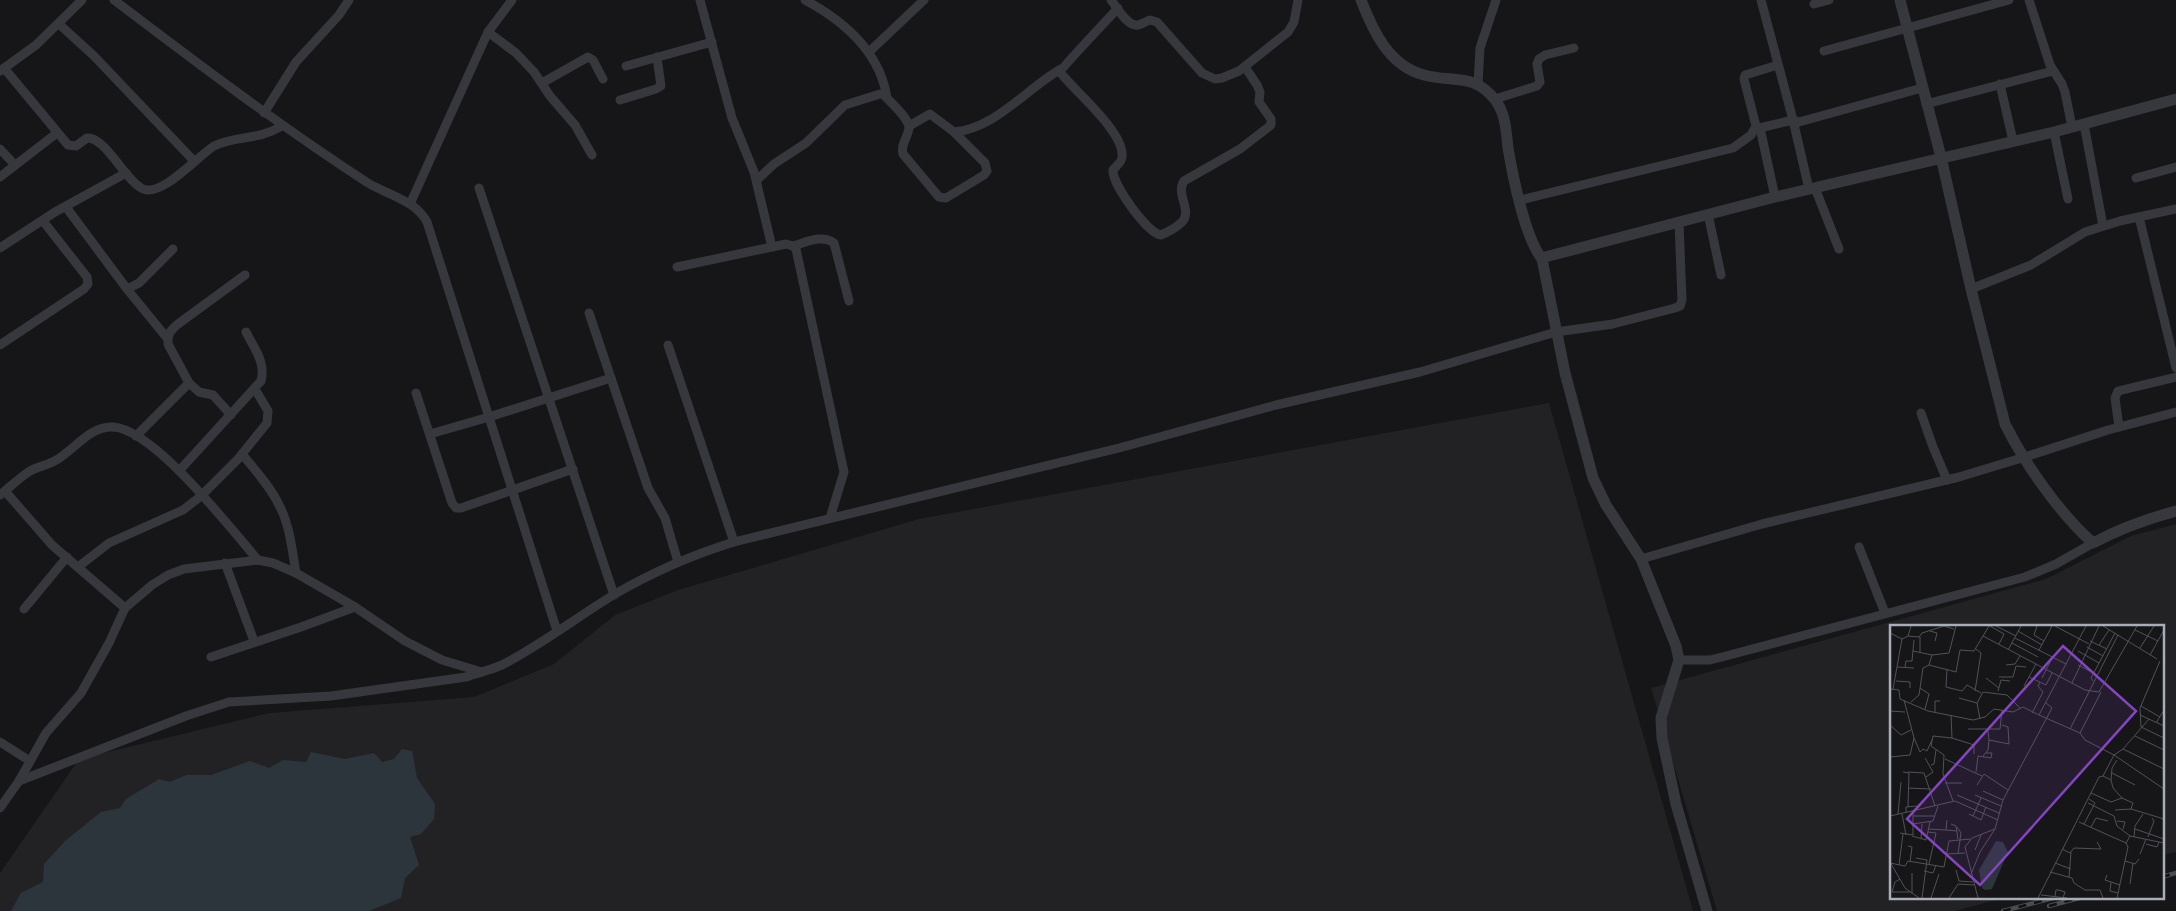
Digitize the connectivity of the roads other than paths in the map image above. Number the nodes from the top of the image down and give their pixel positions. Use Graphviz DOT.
graph roads {
  1 [pos="82,0"];
  2 [pos="114,0"];
  3 [pos="349,0"];
  4 [pos="512,0"];
  5 [pos="700,0"];
  6 [pos="805,0"];
  7 [pos="924,0"];
  8 [pos="1111,0"];
  9 [pos="1298,0"];
  10 [pos="1361,0"];
  11 [pos="1496,0"];
  12 [pos="1761,0"];
  13 [pos="1830,0"];
  14 [pos="1900,0"];
  15 [pos="2009,0"];
  16 [pos="2029,0"];
  17 [pos="1814,4"];
  18 [pos="1118,8"];
  19 [pos="59,24"];
  20 [pos="1908,27"];
  21 [pos="488,32"];
  22 [pos="712,42"];
  23 [pos="1574,48"];
  24 [pos="1824,51"];
  25 [pos="869,52"];
  26 [pos="657,57"];
  27 [pos="1778,65"];
  28 [pos="626,66"];
  29 [pos="1244,67"];
  30 [pos="2,69"];
  31 [pos="1061,69"];
  32 [pos="2053,71"];
  33 [pos="603,79"];
  34 [pos="542,83"];
  35 [pos="1478,84"];
  36 [pos="2000,84"];
  37 [pos="1922,88"];
  38 [pos="887,98"];
  39 [pos="1494,99"];
  40 [pos="2176,99"];
  41 [pos="620,100"];
  42 [pos="1926,104"];
  43 [pos="264,113"];
  44 [pos="1792,120"];
  45 [pos="2084,124"];
  46 [pos="282,126"];
  47 [pos="909,126"];
  48 [pos="2072,127"];
  49 [pos="1757,129"];
  50 [pos="954,132"];
  51 [pos="2054,132"];
  52 [pos="57,133"];
  53 [pos="2013,141"];
  54 [pos="0,149"];
  55 [pos="592,155"];
  56 [pos="1941,157"];
  57 [pos="194,161"];
  58 [pos="15,165"];
  59 [pos="2176,166"];
  60 [pos="126,174"];
  61 [pos="0,177"];
  62 [pos="2136,178"];
  63 [pos="757,180"];
  64 [pos="478,188"];
  65 [pos="1812,189"];
  66 [pos="1775,197"];
  67 [pos="2068,199"];
  68 [pos="1520,200"];
  69 [pos="410,204"];
  70 [pos="66,207"];
  71 [pos="2176,210"];
  72 [pos="1708,214"];
  73 [pos="2140,217"];
  74 [pos="43,221"];
  75 [pos="1679,222"];
  76 [pos="2103,226"];
  77 [pos="793,246"];
  78 [pos="772,247"];
  79 [pos="0,248"];
  80 [pos="173,249"];
  81 [pos="1839,249"];
  82 [pos="1542,259"];
  83 [pos="677,267"];
  84 [pos="1721,274"];
  85 [pos="245,275"];
  86 [pos="1971,289"];
  87 [pos="127,290"];
  88 [pos="849,301"];
  89 [pos="589,313"];
  90 [pos="246,332"];
  91 [pos="1556,332"];
  92 [pos="167,338"];
  93 [pos="0,345"];
  94 [pos="668,345"];
  95 [pos="2176,368"];
  96 [pos="2176,377"];
  97 [pos="611,378"];
  98 [pos="188,383"];
  99 [pos="255,390"];
  100 [pos="416,394"];
  101 [pos="549,398"];
  102 [pos="2176,412"];
  103 [pos="1921,413"];
  104 [pos="231,415"];
  105 [pos="489,418"];
  106 [pos="2119,427"];
  107 [pos="430,434"];
  108 [pos="136,436"];
  109 [pos="242,454"];
  110 [pos="2025,458"];
  111 [pos="572,469"];
  112 [pos="179,471"];
  113 [pos="1947,480"];
  114 [pos="511,489"];
  115 [pos="2,493"];
  116 [pos="201,496"];
  117 [pos="2176,511"];
  118 [pos="830,518"];
  119 [pos="734,542"];
  120 [pos="2093,543"];
  121 [pos="1859,547"];
  122 [pos="67,557"];
  123 [pos="1641,559"];
  124 [pos="258,560"];
  125 [pos="678,562"];
  126 [pos="225,564"];
  127 [pos="78,567"];
  128 [pos="296,573"];
  129 [pos="614,595"];
  130 [pos="355,607"];
  131 [pos="125,608"];
  132 [pos="24,609"];
  133 [pos="1884,613"];
  134 [pos="557,631"];
  135 [pos="254,641"];
  136 [pos="211,657"];
  137 [pos="1679,660"];
  138 [pos="482,672"];
  139 [pos="0,742"];
  140 [pos="30,761"];
  141 [pos="19,781"];
  142 [pos="0,808"];
  143 [pos="1707,911"];
  1 -- 19 [label="street"];
  2 -- 43 [label="street"];
  3 -- 43 [label="street"];
  4 -- 21 [label="street"];
  5 -- 22 [label="street"];
  6 -- 25 [label="street"];
  7 -- 25 [label="street"];
  8 -- 18 [label="street"];
  9 -- 29 [label="street"];
  10 -- 35 [label="street"];
  11 -- 35 [label="street"];
  12 -- 27 [label="street"];
  13 -- 17 [label="street"];
  14 -- 20 [label="street"];
  15 -- 20 [label="street"];
  16 -- 32 [label="street"];
  18 -- 29 [label="street"];
  18 -- 31 [label="street"];
  19 -- 30 [label="street"];
  19 -- 57 [label="street"];
  20 -- 24 [label="street"];
  20 -- 37 [label="street"];
  21 -- 34 [label="street"];
  21 -- 69 [label="street"];
  22 -- 26 [label="street"];
  22 -- 63 [label="street"];
  23 -- 39 [label="street"];
  25 -- 38 [label="street"];
  26 -- 28 [label="street"];
  26 -- 41 [label="street"];
  27 -- 44 [label="street"];
  27 -- 49 [label="street"];
  29 -- 31 [label="street"];
  30 -- 52 [label="street"];
  31 -- 50 [label="street"];
  32 -- 36 [label="street"];
  32 -- 48 [label="street"];
  33 -- 34 [label="street"];
  34 -- 55 [label="street"];
  35 -- 39 [label="street"];
  36 -- 42 [label="street"];
  36 -- 53 [label="street"];
  37 -- 42 [label="street"];
  37 -- 44 [label="street"];
  38 -- 47 [label="street"];
  38 -- 63 [label="street"];
  39 -- 68 [label="street"];
  40 -- 45 [label="street"];
  42 -- 56 [label="street"];
  43 -- 46 [label="street"];
  44 -- 49 [label="street"];
  44 -- 65 [label="street"];
  45 -- 48 [label="street"];
  45 -- 76 [label="street"];
  46 -- 57 [label="street"];
  46 -- 69 [label="street"];
  47 -- 50 [label="street"];
  47 -- 50 [label="street"];
  48 -- 51 [label="street"];
  49 -- 66 [label="street"];
  49 -- 68 [label="street"];
  51 -- 53 [label="street"];
  51 -- 67 [label="street"];
  52 -- 58 [label="street"];
  52 -- 60 [label="street"];
  53 -- 56 [label="street"];
  54 -- 58 [label="street"];
  56 -- 65 [label="street"];
  56 -- 86 [label="street"];
  57 -- 60 [label="street"];
  58 -- 61 [label="street"];
  59 -- 62 [label="street"];
  60 -- 70 [label="street"];
  63 -- 78 [label="street"];
  64 -- 101 [label="street"];
  65 -- 66 [label="street"];
  65 -- 81 [label="street"];
  66 -- 72 [label="street"];
  68 -- 82 [label="street"];
  69 -- 105 [label="street"];
  70 -- 74 [label="street"];
  70 -- 87 [label="street"];
  71 -- 73 [label="street"];
  72 -- 75 [label="street"];
  72 -- 84 [label="street"];
  73 -- 76 [label="street"];
  73 -- 95 [label="street"];
  74 -- 79 [label="street"];
  74 -- 93 [label="street"];
  75 -- 82 [label="street"];
  75 -- 91 [label="street"];
  76 -- 86 [label="street"];
  77 -- 78 [label="street"];
  77 -- 88 [label="street"];
  77 -- 118 [label="street"];
  78 -- 83 [label="street"];
  80 -- 87 [label="street"];
  82 -- 91 [label="street"];
  85 -- 92 [label="street"];
  86 -- 110 [label="street"];
  87 -- 92 [label="street"];
  89 -- 97 [label="street"];
  90 -- 99 [label="street"];
  91 -- 118 [label="street"];
  91 -- 123 [label="street"];
  92 -- 98 [label="street"];
  94 -- 119 [label="street"];
  96 -- 106 [label="street"];
  97 -- 101 [label="street"];
  97 -- 125 [label="street"];
  98 -- 104 [label="street"];
  98 -- 108 [label="street"];
  99 -- 104 [label="street"];
  99 -- 109 [label="street"];
  100 -- 107 [label="street"];
  101 -- 105 [label="street"];
  101 -- 111 [label="street"];
  102 -- 106 [label="street"];
  103 -- 113 [label="street"];
  104 -- 112 [label="street"];
  105 -- 107 [label="street"];
  105 -- 114 [label="street"];
  106 -- 110 [label="street"];
  107 -- 114 [label="street"];
  108 -- 112 [label="street"];
  108 -- 115 [label="street"];
  109 -- 116 [label="street"];
  109 -- 128 [label="street"];
  110 -- 113 [label="street"];
  110 -- 120 [label="street"];
  111 -- 114 [label="street"];
  111 -- 129 [label="street"];
  112 -- 116 [label="street"];
  113 -- 123 [label="street"];
  114 -- 134 [label="street"];
  115 -- 122 [label="street"];
  116 -- 124 [label="street"];
  116 -- 127 [label="street"];
  117 -- 120 [label="street"];
  118 -- 119 [label="street"];
  119 -- 125 [label="street"];
  120 -- 133 [label="street"];
  121 -- 133 [label="street"];
  122 -- 127 [label="street"];
  122 -- 132 [label="street"];
  123 -- 137 [label="street"];
  124 -- 126 [label="street"];
  124 -- 128 [label="street"];
  125 -- 129 [label="street"];
  126 -- 131 [label="street"];
  126 -- 135 [label="street"];
  127 -- 131 [label="street"];
  128 -- 130 [label="street"];
  129 -- 134 [label="street"];
  130 -- 135 [label="street"];
  130 -- 138 [label="street"];
  131 -- 140 [label="street"];
  133 -- 137 [label="street"];
  134 -- 138 [label="street"];
  135 -- 136 [label="street"];
  137 -- 143 [label="street"];
  138 -- 141 [label="street"];
  139 -- 140 [label="street"];
  140 -- 141 [label="street"];
  141 -- 142 [label="street"];
}
